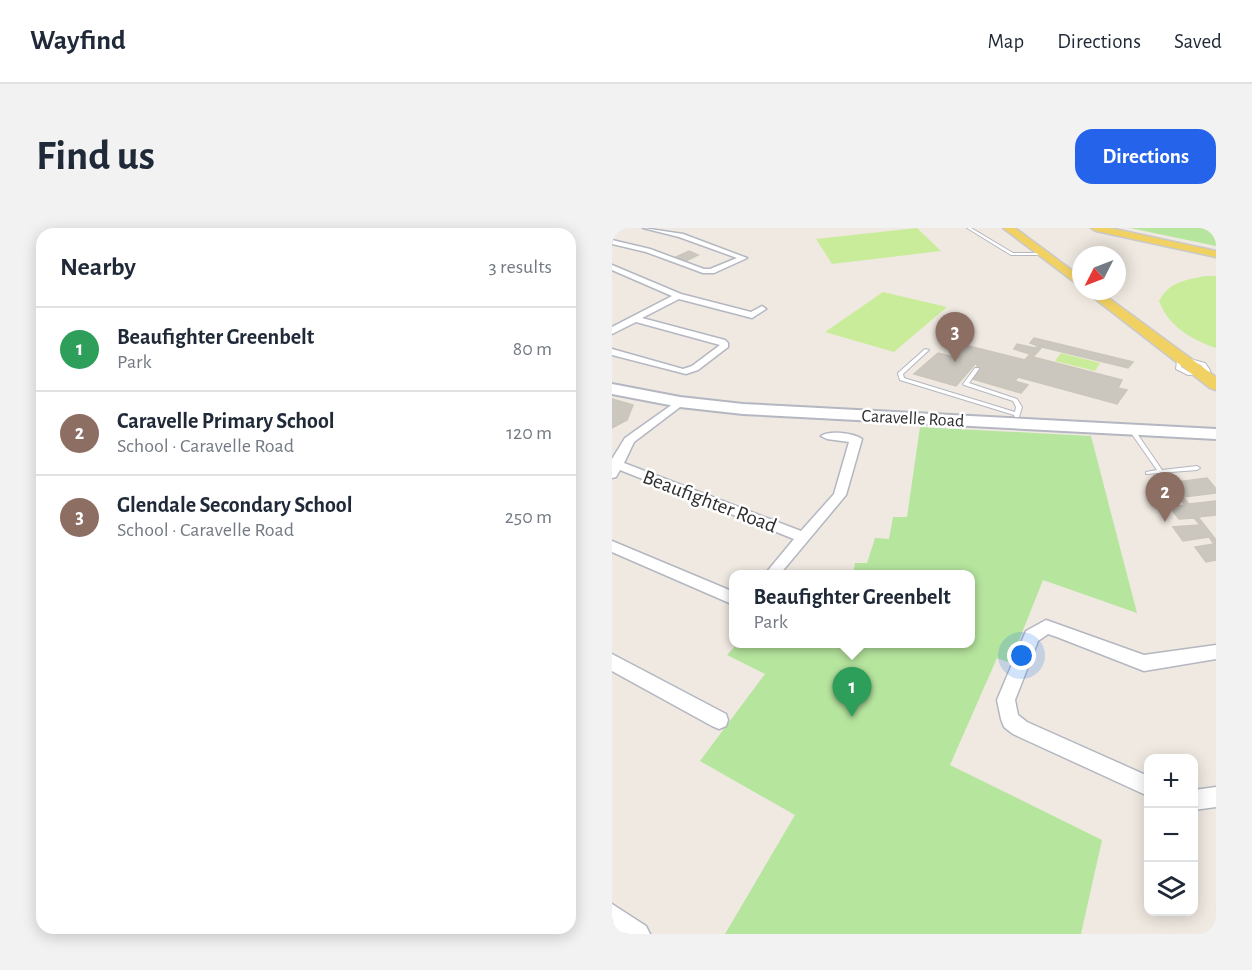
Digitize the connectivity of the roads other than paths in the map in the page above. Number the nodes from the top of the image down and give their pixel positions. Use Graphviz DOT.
graph roads {
  1 [pos="969,228"];
  2 [pos="1008,228"];
  3 [pos="1096,228"];
  4 [pos="645,232"];
  5 [pos="612,242"];
  6 [pos="629,246"];
  7 [pos="621,252"];
  8 [pos="1043,254"];
  9 [pos="1216,254"];
  10 [pos="612,267"];
  11 [pos="1072,276"];
  12 [pos="678,296"];
  13 [pos="1103,300"];
  14 [pos="762,309"];
  15 [pos="634,319"];
  16 [pos="612,331"];
  17 [pos="927,350"];
  18 [pos="612,352"];
  19 [pos="977,369"];
  20 [pos="1216,385"];
  21 [pos="612,389"];
  22 [pos="680,402"];
  23 [pos="1018,419"];
  24 [pos="1132,430"];
  25 [pos="1216,434"];
  26 [pos="827,436"];
  27 [pos="614,467"];
  28 [pos="1197,468"];
  29 [pos="1161,472"];
  30 [pos="1148,473"];
  31 [pos="804,537"];
  32 [pos="612,546"];
  33 [pos="775,570"];
  34 [pos="729,597"];
  35 [pos="1216,652"];
  36 [pos="612,662"];
  37 [pos="720,720"];
  38 [pos="1144,784"];
  39 [pos="1216,797"];
  40 [pos="1198,799"];
  41 [pos="612,915"];
  42 [pos="638,934"];
  1 -- 8 [label="lane"];
  2 -- 8 [label="main road"];
  3 -- 9 [label="main road"];
  4 -- 6 [label="street"];
  4 -- 6 [label="street"];
  5 -- 6 [label="street"];
  6 -- 7 [label="street"];
  8 -- 11 [label="main road"];
  10 -- 12 [label="street"];
  12 -- 14 [label="street"];
  12 -- 15 [label="street"];
  13 -- 20 [label="main road"];
  15 -- 16 [label="street"];
  15 -- 18 [label="street"];
  17 -- 23 [label="lane"];
  19 -- 23 [label="lane"];
  21 -- 22 [label="street, Caravelle Road"];
  22 -- 23 [label="street, Caravelle Road"];
  22 -- 27 [label="street"];
  23 -- 24 [label="street, Caravelle Road"];
  24 -- 25 [label="street, Caravelle Road"];
  24 -- 29 [label="lane"];
  26 -- 31 [label="street, Beaufighter Road"];
  27 -- 31 [label="street, Beaufighter Road"];
  28 -- 29 [label="lane"];
  29 -- 30 [label="lane"];
  31 -- 33 [label="street, Beaufighter Road"];
  32 -- 34 [label="street"];
  35 -- 38 [label="street"];
  36 -- 37 [label="street"];
  39 -- 40 [label="street"];
  41 -- 42 [label="street"];
}
